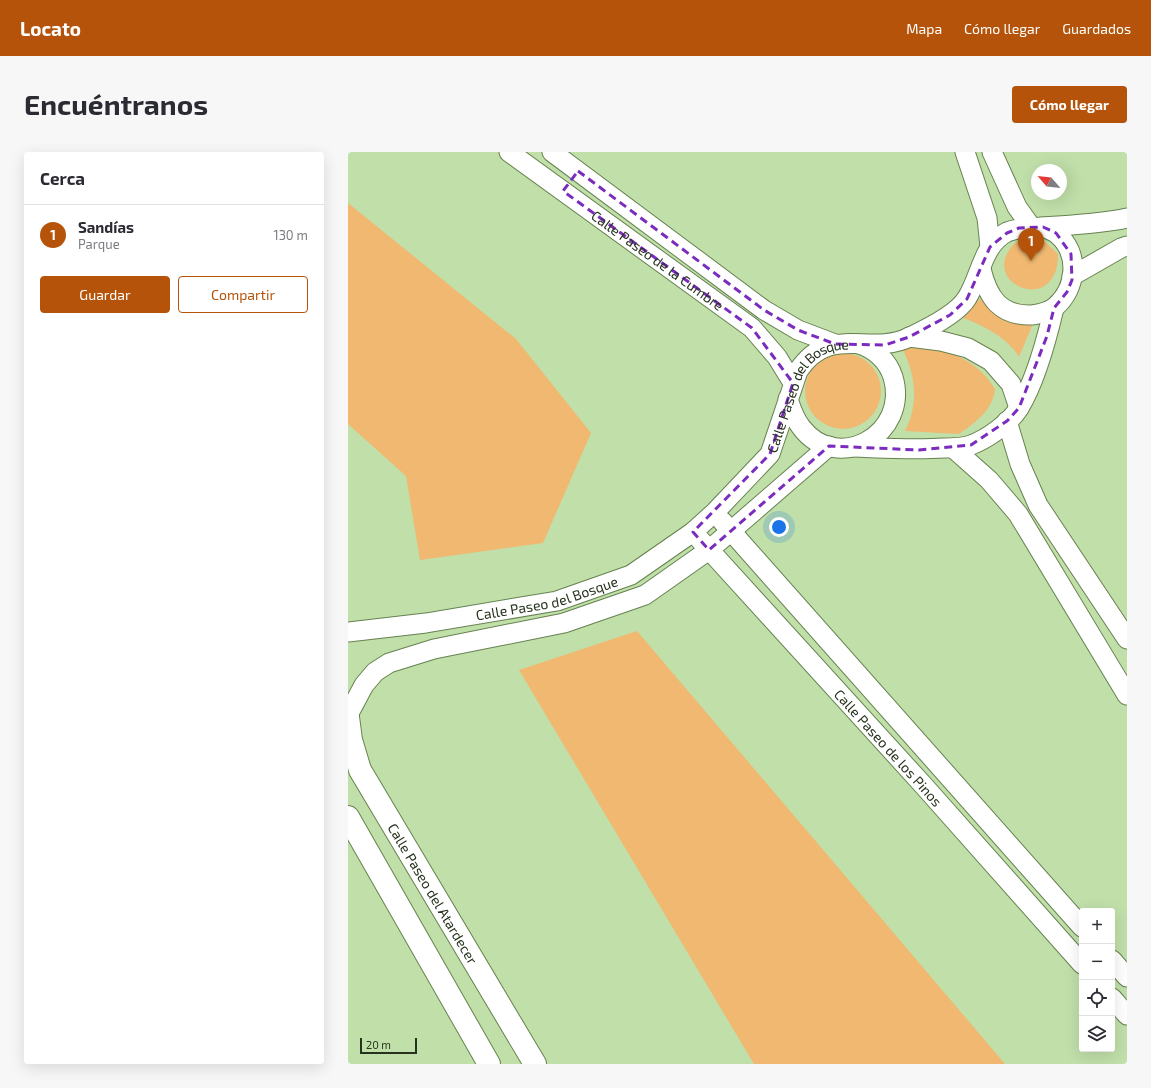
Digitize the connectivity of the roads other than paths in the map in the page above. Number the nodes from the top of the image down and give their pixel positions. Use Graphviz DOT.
graph roads {
  1 [pos="509,152"];
  2 [pos="552,152"];
  3 [pos="965,152"];
  4 [pos="989,154"];
  5 [pos="578,171"];
  6 [pos="563,192"];
  7 [pos="1127,218"];
  8 [pos="1038,228"];
  9 [pos="1127,246"];
  10 [pos="990,247"];
  11 [pos="981,269"];
  12 [pos="1072,276"];
  13 [pos="1054,308"];
  14 [pos="909,337"];
  15 [pos="857,343"];
  16 [pos="835,344"];
  17 [pos="791,391"];
  18 [pos="1013,415"];
  19 [pos="829,446"];
  20 [pos="853,447"];
  21 [pos="953,448"];
  22 [pos="716,512"];
  23 [pos="731,530"];
  24 [pos="693,532"];
  25 [pos="709,550"];
  26 [pos="348,632"];
  27 [pos="1127,639"];
  28 [pos="1127,695"];
  29 [pos="348,716"];
  30 [pos="354,773"];
  31 [pos="348,817"];
  32 [pos="1079,924"];
  33 [pos="1079,926"];
  34 [pos="1060,940"];
  35 [pos="1079,961"];
  36 [pos="1115,963"];
  37 [pos="1127,977"];
  38 [pos="1115,1001"];
  39 [pos="1127,1015"];
  40 [pos="489,1064"];
  41 [pos="535,1064"];
  1 -- 6 [label="street, Calle Paseo de la Cumbre"];
  2 -- 5 [label="street, Calle Paseo de la Cumbre"];
  3 -- 10 [label="street"];
  4 -- 8 [label="street"];
  5 -- 6 [label="street"];
  5 -- 16 [label="street, Calle Paseo de la Cumbre"];
  6 -- 17 [label="street, Calle Paseo de la Cumbre"];
  7 -- 8 [label="street, Calle Paseo del Bosque"];
  8 -- 10 [label="street, Calle Paseo del Bosque"];
  8 -- 12 [label="street"];
  9 -- 12 [label="street"];
  10 -- 11 [label="street, Calle Paseo del Bosque"];
  11 -- 13 [label="street"];
  11 -- 14 [label="street, Calle Paseo del Bosque"];
  12 -- 13 [label="street"];
  13 -- 18 [label="street"];
  14 -- 15 [label="street, Calle Paseo del Bosque"];
  14 -- 18 [label="street"];
  15 -- 16 [label="street, Calle Paseo del Bosque"];
  15 -- 20 [label="street"];
  16 -- 17 [label="street, Calle Paseo del Bosque"];
  17 -- 19 [label="street"];
  17 -- 22 [label="street, Calle Paseo del Bosque"];
  18 -- 21 [label="street"];
  18 -- 27 [label="street"];
  19 -- 20 [label="street"];
  19 -- 23 [label="street, Calle Paseo del Bosque"];
  20 -- 21 [label="street"];
  21 -- 28 [label="street"];
  22 -- 23 [label="street, Calle Paseo de los Pinos"];
  22 -- 24 [label="street, Calle Paseo del Bosque"];
  23 -- 25 [label="street, Calle Paseo del Bosque"];
  23 -- 32 [label="street, Calle Paseo de los Pinos"];
  24 -- 25 [label="street, Calle Paseo de los Pinos"];
  24 -- 26 [label="street, Calle Paseo del Bosque"];
  25 -- 29 [label="street, Calle Paseo del Bosque"];
  25 -- 34 [label="street, Calle Paseo de los Pinos"];
  29 -- 30 [label="street, Calle Paseo del Atardecer"];
  30 -- 41 [label="street, Calle Paseo del Atardecer"];
  31 -- 40 [label="street"];
  33 -- 34 [label="street"];
  34 -- 35 [label="street, Calle Paseo de los Pinos"];
  36 -- 37 [label="street"];
  38 -- 39 [label="street"];
}
